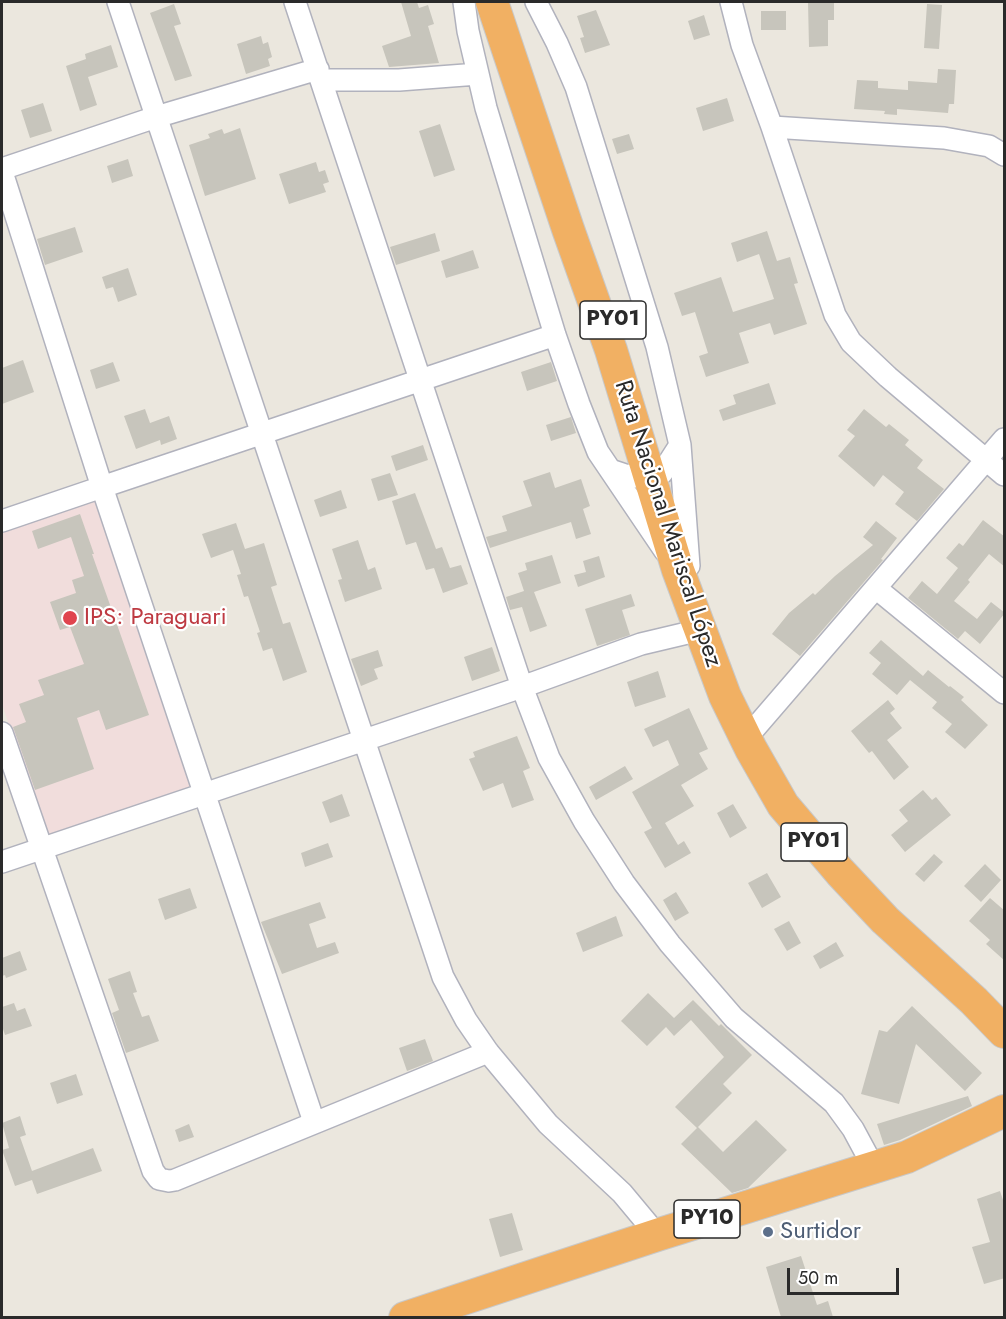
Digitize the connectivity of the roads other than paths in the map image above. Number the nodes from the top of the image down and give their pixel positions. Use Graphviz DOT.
graph roads {
  1 [pos="118,2"];
  2 [pos="295,2"];
  3 [pos="464,2"];
  4 [pos="492,2"];
  5 [pos="505,2"];
  6 [pos="536,2"];
  7 [pos="731,2"];
  8 [pos="320,74"];
  9 [pos="478,74"];
  10 [pos="156,117"];
  11 [pos="772,127"];
  12 [pos="1005,155"];
  13 [pos="2,171"];
  14 [pos="555,335"];
  15 [pos="420,380"];
  16 [pos="262,434"];
  17 [pos="1005,438"];
  18 [pos="680,445"];
  19 [pos="986,460"];
  20 [pos="610,470"];
  21 [pos="1005,475"];
  22 [pos="656,476"];
  23 [pos="102,487"];
  24 [pos="2,521"];
  25 [pos="683,568"];
  26 [pos="877,589"];
  27 [pos="700,630"];
  28 [pos="522,687"];
  29 [pos="1005,693"];
  30 [pos="755,728"];
  31 [pos="2,733"];
  32 [pos="363,740"];
  33 [pos="204,794"];
  34 [pos="41,850"];
  35 [pos="2,862"];
  36 [pos="974,1001"];
  37 [pos="1005,1007"];
  38 [pos="1005,1032"];
  39 [pos="488,1052"];
  40 [pos="1005,1052"];
  41 [pos="1005,1089"];
  42 [pos="1005,1111"];
  43 [pos="314,1122"];
  44 [pos="968,1130"];
  45 [pos="1005,1134"];
  46 [pos="907,1157"];
  47 [pos="874,1168"];
  48 [pos="657,1234"];
  49 [pos="405,1317"];
  1 -- 10 [label="street"];
  2 -- 8 [label="street"];
  3 -- 9 [label="street"];
  4 -- 22 [label="highway, Ruta Nacional Mariscal López / PY01"];
  5 -- 22 [label="highway, Ruta Nacional Mariscal López / PY01"];
  6 -- 18 [label="street"];
  7 -- 11 [label="street"];
  8 -- 9 [label="street"];
  8 -- 10 [label="street"];
  8 -- 15 [label="street"];
  9 -- 14 [label="street"];
  10 -- 13 [label="street"];
  10 -- 16 [label="street"];
  11 -- 12 [label="street"];
  11 -- 19 [label="street"];
  13 -- 23 [label="street"];
  14 -- 15 [label="street"];
  14 -- 20 [label="street"];
  15 -- 16 [label="street"];
  15 -- 28 [label="street"];
  16 -- 23 [label="street"];
  16 -- 32 [label="street"];
  17 -- 19 [label="street"];
  18 -- 22 [label="street"];
  18 -- 25 [label="street"];
  19 -- 21 [label="street"];
  19 -- 26 [label="street"];
  20 -- 22 [label="street"];
  20 -- 25 [label="street"];
  22 -- 25 [label="highway, Ruta Nacional Mariscal López / PY01"];
  23 -- 24 [label="street"];
  23 -- 33 [label="street"];
  25 -- 27 [label="highway, Ruta Nacional Mariscal López / PY01"];
  25 -- 30 [label="highway, Ruta Nacional Mariscal López / PY01"];
  26 -- 29 [label="street"];
  26 -- 30 [label="street"];
  27 -- 28 [label="street"];
  27 -- 36 [label="highway, Ruta Nacional Mariscal López / PY01"];
  28 -- 32 [label="street"];
  28 -- 47 [label="street"];
  30 -- 37 [label="highway, Ruta Nacional Mariscal López / PY01"];
  31 -- 34 [label="street"];
  32 -- 33 [label="street"];
  32 -- 39 [label="street"];
  33 -- 34 [label="street"];
  33 -- 43 [label="street"];
  34 -- 35 [label="street"];
  34 -- 43 [label="street"];
  36 -- 38 [label="highway, Ruta Nacional Mariscal López / PY01"];
  36 -- 40 [label="highway"];
  39 -- 43 [label="street"];
  39 -- 48 [label="street"];
  41 -- 44 [label="highway"];
  42 -- 44 [label="highway, PY10"];
  44 -- 46 [label="highway, PY10"];
  45 -- 46 [label="highway"];
  46 -- 47 [label="highway, PY10"];
  47 -- 48 [label="highway, PY10"];
  48 -- 49 [label="highway, PY10"];
}
